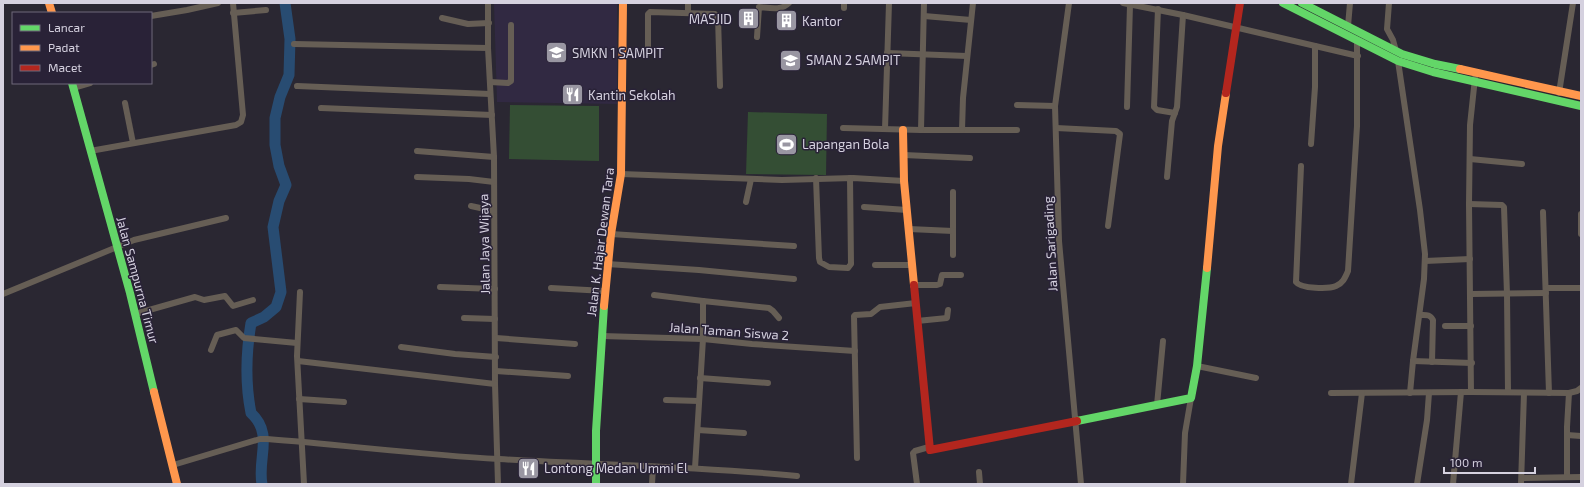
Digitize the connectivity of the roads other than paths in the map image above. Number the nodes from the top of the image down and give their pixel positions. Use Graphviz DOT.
graph roads {
  1 [pos="218,3"];
  2 [pos="233,3"];
  3 [pos="488,3"];
  4 [pos="623,3"];
  5 [pos="688,3"];
  6 [pos="789,3"];
  7 [pos="889,3"];
  8 [pos="924,3"];
  9 [pos="973,3"];
  10 [pos="1069,3"];
  11 [pos="1123,3"];
  12 [pos="1240,3"];
  13 [pos="1284,3"];
  14 [pos="1302,3"];
  15 [pos="1350,3"];
  16 [pos="1389,3"];
  17 [pos="1573,3"];
  18 [pos="1130,4"];
  19 [pos="759,5"];
  20 [pos="1158,9"];
  21 [pos="266,10"];
  22 [pos="688,13"];
  23 [pos="233,14"];
  24 [pos="1183,15"];
  25 [pos="1316,15"];
  26 [pos="152,16"];
  27 [pos="924,16"];
  28 [pos="442,18"];
  29 [pos="971,20"];
  30 [pos="489,23"];
  31 [pos="511,25"];
  32 [pos="1348,26"];
  33 [pos="1236,27"];
  34 [pos="757,37"];
  35 [pos="1358,40"];
  36 [pos="294,44"];
  37 [pos="1315,46"];
  38 [pos="488,48"];
  39 [pos="1396,51"];
  40 [pos="648,53"];
  41 [pos="887,53"];
  42 [pos="923,54"];
  43 [pos="967,56"];
  44 [pos="1358,56"];
  45 [pos="1398,61"];
  46 [pos="1475,77"];
  47 [pos="490,82"];
  48 [pos="84,84"];
  49 [pos="72,86"];
  50 [pos="297,86"];
  51 [pos="720,86"];
  52 [pos="1559,91"];
  53 [pos="490,94"];
  54 [pos="1581,96"];
  55 [pos="1556,100"];
  56 [pos="125,103"];
  57 [pos="1016,105"];
  58 [pos="1055,106"];
  59 [pos="1581,106"];
  60 [pos="1127,107"];
  61 [pos="321,108"];
  62 [pos="1175,113"];
  63 [pos="492,115"];
  64 [pos="843,128"];
  65 [pos="1056,128"];
  66 [pos="885,129"];
  67 [pos="903,130"];
  68 [pos="921,130"];
  69 [pos="962,130"];
  70 [pos="1017,130"];
  71 [pos="133,143"];
  72 [pos="1312,144"];
  73 [pos="90,150"];
  74 [pos="417,151"];
  75 [pos="904,155"];
  76 [pos="494,158"];
  77 [pos="970,158"];
  78 [pos="1470,159"];
  79 [pos="1522,164"];
  80 [pos="1301,166"];
  81 [pos="621,174"];
  82 [pos="418,177"];
  83 [pos="1167,177"];
  84 [pos="816,178"];
  85 [pos="850,178"];
  86 [pos="750,179"];
  87 [pos="904,181"];
  88 [pos="494,182"];
  89 [pos="953,192"];
  90 [pos="746,202"];
  91 [pos="1469,204"];
  92 [pos="471,206"];
  93 [pos="864,207"];
  94 [pos="907,210"];
  95 [pos="494,211"];
  96 [pos="1544,212"];
  97 [pos="1581,214"];
  98 [pos="226,218"];
  99 [pos="1108,226"];
  100 [pos="909,229"];
  101 [pos="953,231"];
  102 [pos="611,234"];
  103 [pos="1581,234"];
  104 [pos="794,246"];
  105 [pos="117,247"];
  106 [pos="953,255"];
  107 [pos="1470,258"];
  108 [pos="1425,261"];
  109 [pos="607,264"];
  110 [pos="875,265"];
  111 [pos="912,265"];
  112 [pos="961,275"];
  113 [pos="794,279"];
  114 [pos="914,285"];
  115 [pos="440,286"];
  116 [pos="551,288"];
  117 [pos="1581,288"];
  118 [pos="495,289"];
  119 [pos="1546,291"];
  120 [pos="300,292"];
  121 [pos="605,292"];
  122 [pos="3,294"];
  123 [pos="1471,294"];
  124 [pos="1507,294"];
  125 [pos="654,295"];
  126 [pos="253,300"];
  127 [pos="703,301"];
  128 [pos="916,303"];
  129 [pos="948,310"];
  130 [pos="135,314"];
  131 [pos="1420,314"];
  132 [pos="464,318"];
  133 [pos="779,318"];
  134 [pos="495,319"];
  135 [pos="917,321"];
  136 [pos="1445,326"];
  137 [pos="1471,326"];
  138 [pos="602,336"];
  139 [pos="496,338"];
  140 [pos="703,339"];
  141 [pos="1163,341"];
  142 [pos="297,343"];
  143 [pos="575,344"];
  144 [pos="400,347"];
  145 [pos="211,350"];
  146 [pos="855,351"];
  147 [pos="496,357"];
  148 [pos="298,361"];
  149 [pos="1413,362"];
  150 [pos="1432,362"];
  151 [pos="1472,364"];
  152 [pos="1197,366"];
  153 [pos="496,371"];
  154 [pos="568,376"];
  155 [pos="700,378"];
  156 [pos="1256,378"];
  157 [pos="768,383"];
  158 [pos="495,384"];
  159 [pos="1581,388"];
  160 [pos="1461,392"];
  161 [pos="1471,392"];
  162 [pos="1508,392"];
  163 [pos="1549,392"];
  164 [pos="1331,393"];
  165 [pos="1362,393"];
  166 [pos="1410,393"];
  167 [pos="1429,393"];
  168 [pos="1524,393"];
  169 [pos="1569,393"];
  170 [pos="1191,398"];
  171 [pos="299,399"];
  172 [pos="666,400"];
  173 [pos="699,401"];
  174 [pos="344,402"];
  175 [pos="1157,405"];
  176 [pos="1075,420"];
  177 [pos="698,430"];
  178 [pos="744,433"];
  179 [pos="1567,435"];
  180 [pos="1581,436"];
  181 [pos="301,442"];
  182 [pos="928,447"];
  183 [pos="857,458"];
  184 [pos="497,459"];
  185 [pos="596,464"];
  186 [pos="173,465"];
  187 [pos="653,467"];
  188 [pos="695,468"];
  189 [pos="979,472"];
  190 [pos="797,476"];
  191 [pos="1567,477"];
  192 [pos="1581,477"];
  193 [pos="1522,481"];
  194 [pos="177,484"];
  195 [pos="304,484"];
  196 [pos="498,484"];
  197 [pos="596,484"];
  198 [pos="652,484"];
  199 [pos="917,484"];
  200 [pos="980,484"];
  201 [pos="1081,484"];
  202 [pos="1183,484"];
  203 [pos="1351,484"];
  204 [pos="1417,484"];
  205 [pos="1453,484"];
  1 -- 26 [label="street"];
  2 -- 23 [label="street"];
  3 -- 30 [label="street, Jalan Jaya Wijaya"];
  4 -- 81 [label="street, Jalan K. Hajar Dewan Tara"];
  5 -- 22 [label="street"];
  6 -- 19 [label="street"];
  7 -- 41 [label="street"];
  8 -- 27 [label="street"];
  9 -- 29 [label="street"];
  10 -- 58 [label="street, Jalan Sarigading"];
  11 -- 18 [label="street"];
  12 -- 33 [label="street"];
  13 -- 25 [label="street"];
  14 -- 25 [label="street"];
  15 -- 32 [label="street"];
  16 -- 39 [label="street"];
  17 -- 52 [label="street"];
  18 -- 20 [label="street"];
  18 -- 60 [label="street"];
  19 -- 34 [label="street"];
  20 -- 24 [label="street"];
  20 -- 62 [label="street"];
  21 -- 23 [label="street"];
  22 -- 40 [label="street"];
  22 -- 51 [label="street"];
  23 -- 71 [label="street"];
  24 -- 33 [label="street"];
  24 -- 62 [label="street"];
  25 -- 32 [label="street"];
  25 -- 35 [label="street"];
  27 -- 29 [label="street"];
  27 -- 42 [label="street"];
  28 -- 30 [label="street"];
  29 -- 43 [label="street"];
  30 -- 38 [label="street, Jalan Jaya Wijaya"];
  31 -- 47 [label="street"];
  32 -- 39 [label="street"];
  33 -- 37 [label="street"];
  33 -- 152 [label="street"];
  35 -- 44 [label="street"];
  35 -- 45 [label="street"];
  36 -- 38 [label="street"];
  37 -- 44 [label="street"];
  37 -- 72 [label="street"];
  38 -- 47 [label="street, Jalan Jaya Wijaya"];
  39 -- 46 [label="street"];
  41 -- 42 [label="street"];
  41 -- 66 [label="street"];
  42 -- 43 [label="street"];
  42 -- 68 [label="street"];
  43 -- 69 [label="street"];
  44 -- 80 [label="street"];
  45 -- 46 [label="street"];
  45 -- 108 [label="street"];
  46 -- 52 [label="street"];
  46 -- 55 [label="street"];
  46 -- 78 [label="street"];
  47 -- 53 [label="street, Jalan Jaya Wijaya"];
  48 -- 49 [label="street"];
  49 -- 73 [label="street, Jalan Sampurna Timur"];
  50 -- 53 [label="street"];
  52 -- 54 [label="street"];
  52 -- 55 [label="street"];
  53 -- 63 [label="street, Jalan Jaya Wijaya"];
  55 -- 59 [label="street"];
  56 -- 71 [label="street"];
  57 -- 58 [label="street"];
  58 -- 65 [label="street, Jalan Sarigading"];
  61 -- 63 [label="street"];
  62 -- 83 [label="street"];
  63 -- 76 [label="street, Jalan Jaya Wijaya"];
  64 -- 66 [label="street"];
  65 -- 99 [label="street"];
  65 -- 176 [label="street, Jalan Sarigading"];
  66 -- 67 [label="street"];
  67 -- 68 [label="street"];
  67 -- 75 [label="street"];
  68 -- 69 [label="street"];
  69 -- 70 [label="street"];
  71 -- 73 [label="street"];
  73 -- 105 [label="street, Jalan Sampurna Timur"];
  74 -- 76 [label="street"];
  75 -- 77 [label="street"];
  75 -- 87 [label="street"];
  76 -- 88 [label="street, Jalan Jaya Wijaya"];
  78 -- 79 [label="street"];
  78 -- 91 [label="street"];
  81 -- 86 [label="street"];
  81 -- 102 [label="street, Jalan K. Hajar Dewan Tara"];
  82 -- 88 [label="street"];
  84 -- 85 [label="street"];
  84 -- 85 [label="street"];
  84 -- 86 [label="street"];
  85 -- 87 [label="street"];
  86 -- 90 [label="street"];
  87 -- 94 [label="street"];
  88 -- 95 [label="street, Jalan Jaya Wijaya"];
  89 -- 101 [label="street"];
  91 -- 107 [label="street"];
  91 -- 124 [label="street"];
  92 -- 95 [label="street"];
  93 -- 94 [label="street"];
  94 -- 100 [label="street"];
  95 -- 118 [label="street, Jalan Jaya Wijaya"];
  96 -- 119 [label="street"];
  97 -- 103 [label="street"];
  98 -- 105 [label="street"];
  100 -- 101 [label="street"];
  100 -- 111 [label="street"];
  101 -- 106 [label="street"];
  102 -- 104 [label="street"];
  102 -- 109 [label="street, Jalan K. Hajar Dewan Tara"];
  105 -- 122 [label="street"];
  105 -- 130 [label="street, Jalan Sampurna Timur"];
  107 -- 108 [label="street"];
  107 -- 123 [label="street"];
  108 -- 131 [label="street"];
  109 -- 113 [label="street"];
  109 -- 121 [label="street, Jalan K. Hajar Dewan Tara"];
  110 -- 111 [label="street"];
  111 -- 114 [label="street"];
  112 -- 114 [label="street"];
  114 -- 128 [label="street"];
  115 -- 118 [label="street"];
  116 -- 121 [label="street"];
  117 -- 119 [label="street"];
  118 -- 134 [label="street, Jalan Jaya Wijaya"];
  119 -- 124 [label="street"];
  119 -- 163 [label="street"];
  120 -- 142 [label="street"];
  121 -- 138 [label="street, Jalan K. Hajar Dewan Tara"];
  123 -- 124 [label="street"];
  123 -- 137 [label="street"];
  124 -- 162 [label="street"];
  125 -- 127 [label="street"];
  126 -- 130 [label="street"];
  127 -- 133 [label="street"];
  127 -- 140 [label="street"];
  128 -- 135 [label="street"];
  128 -- 146 [label="street"];
  129 -- 135 [label="street"];
  130 -- 186 [label="street, Jalan Sampurna Timur"];
  131 -- 149 [label="street"];
  131 -- 150 [label="street"];
  132 -- 134 [label="street"];
  134 -- 139 [label="street, Jalan Jaya Wijaya"];
  135 -- 182 [label="street"];
  136 -- 137 [label="street"];
  137 -- 151 [label="street"];
  138 -- 140 [label="street, Jalan Taman Siswa 2"];
  138 -- 185 [label="street, Jalan K. Hajar Dewan Tara"];
  139 -- 143 [label="street"];
  139 -- 147 [label="street, Jalan Jaya Wijaya"];
  140 -- 146 [label="street, Jalan Taman Siswa 2"];
  140 -- 155 [label="street"];
  141 -- 175 [label="street"];
  142 -- 145 [label="street"];
  142 -- 148 [label="street"];
  144 -- 147 [label="street"];
  146 -- 183 [label="street"];
  147 -- 153 [label="street, Jalan Jaya Wijaya"];
  148 -- 158 [label="street"];
  148 -- 171 [label="street"];
  149 -- 150 [label="street"];
  149 -- 166 [label="street"];
  150 -- 151 [label="street"];
  151 -- 161 [label="street"];
  152 -- 156 [label="street"];
  152 -- 170 [label="street"];
  153 -- 154 [label="street"];
  153 -- 158 [label="street, Jalan Jaya Wijaya"];
  155 -- 157 [label="street"];
  155 -- 173 [label="street"];
  158 -- 184 [label="street, Jalan Jaya Wijaya"];
  159 -- 169 [label="street"];
  160 -- 161 [label="street"];
  160 -- 167 [label="street"];
  160 -- 205 [label="street"];
  161 -- 162 [label="street"];
  162 -- 168 [label="street"];
  163 -- 168 [label="street"];
  163 -- 169 [label="street"];
  164 -- 165 [label="street"];
  165 -- 166 [label="street"];
  165 -- 203 [label="street"];
  166 -- 167 [label="street"];
  167 -- 204 [label="street"];
  168 -- 193 [label="street"];
  169 -- 179 [label="street"];
  170 -- 175 [label="street"];
  170 -- 202 [label="street"];
  171 -- 174 [label="street"];
  171 -- 181 [label="street"];
  172 -- 173 [label="street"];
  173 -- 177 [label="street"];
  175 -- 176 [label="street"];
  176 -- 182 [label="street"];
  176 -- 201 [label="street, Jalan Sarigading"];
  177 -- 178 [label="street"];
  177 -- 188 [label="street"];
  179 -- 180 [label="street"];
  179 -- 191 [label="street"];
  181 -- 184 [label="street"];
  181 -- 186 [label="street"];
  181 -- 195 [label="street"];
  182 -- 199 [label="street"];
  184 -- 185 [label="street"];
  184 -- 196 [label="street, Jalan Jaya Wijaya"];
  185 -- 187 [label="street"];
  185 -- 197 [label="street, Jalan K. Hajar Dewan Tara"];
  186 -- 194 [label="street, Jalan Sampurna Timur"];
  187 -- 188 [label="street"];
  187 -- 198 [label="street"];
  188 -- 190 [label="street"];
  189 -- 200 [label="street"];
  191 -- 192 [label="street"];
  191 -- 193 [label="street"];
}
